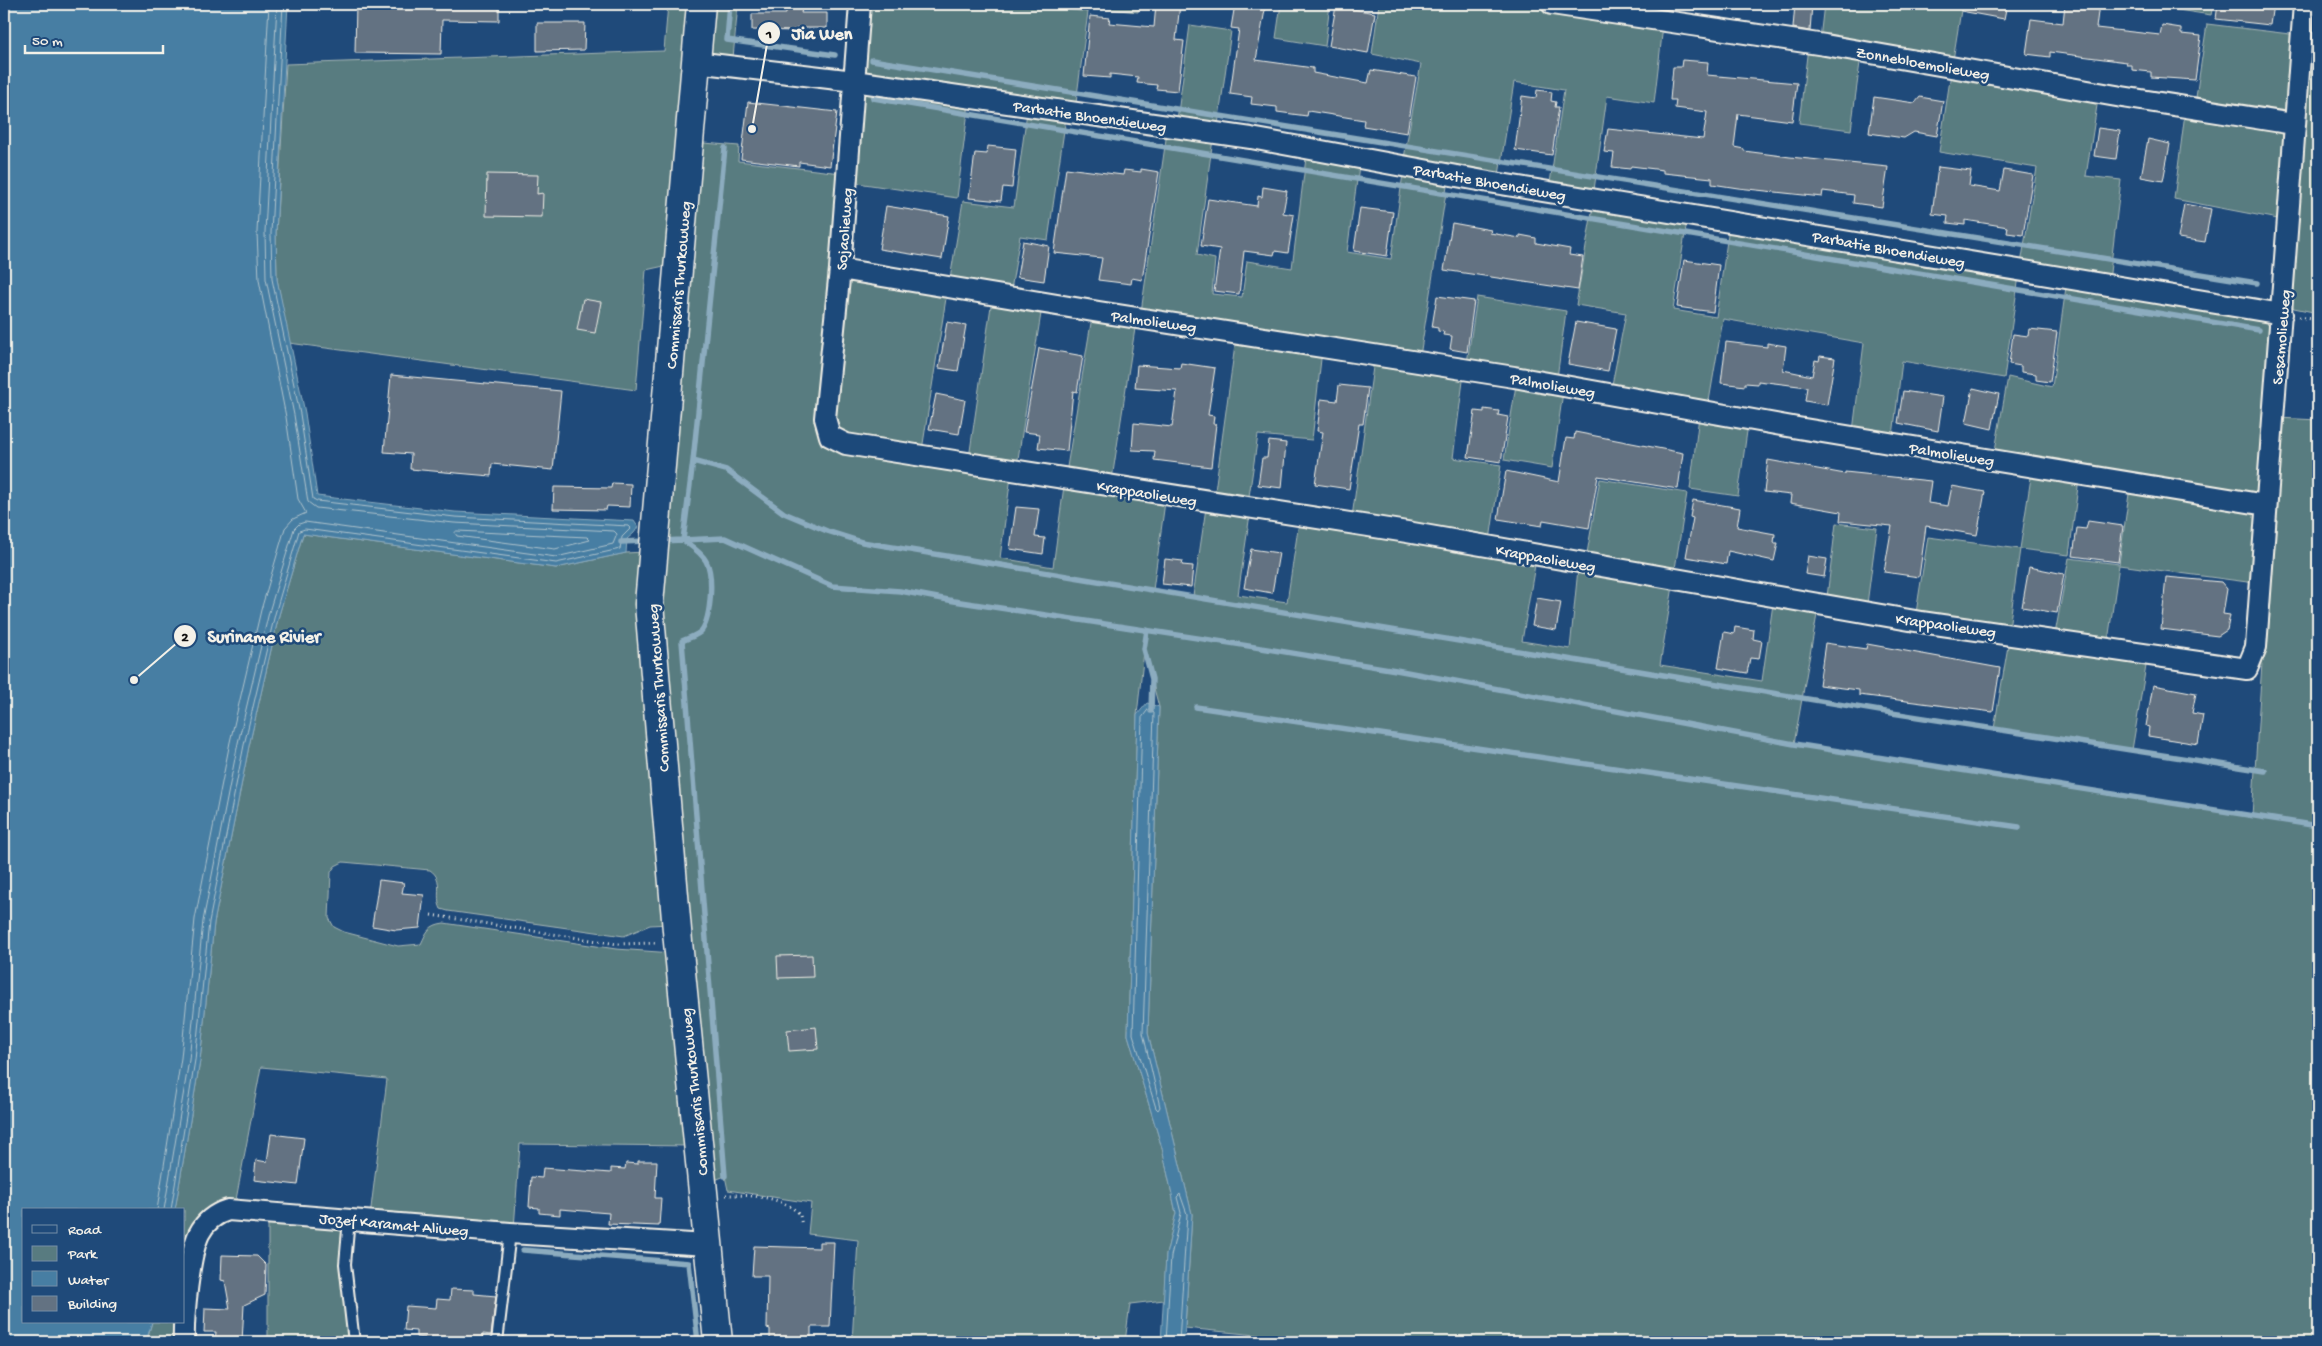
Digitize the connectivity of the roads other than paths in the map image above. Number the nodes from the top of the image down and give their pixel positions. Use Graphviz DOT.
graph roads {
  1 [pos="700,4"];
  2 [pos="860,4"];
  3 [pos="1552,4"];
  4 [pos="2304,4"];
  5 [pos="696,62"];
  6 [pos="854,81"];
  7 [pos="2294,124"];
  8 [pos="840,268"];
  9 [pos="2282,314"];
  10 [pos="846,444"];
  11 [pos="2266,505"];
  12 [pos="2247,669"];
  13 [pos="349,1219"];
  14 [pos="510,1233"];
  15 [pos="708,1245"];
  16 [pos="184,1342"];
  17 [pos="354,1342"];
  18 [pos="496,1342"];
  19 [pos="718,1342"];
  1 -- 5 [label="main road, Commissaris Thurkowweg"];
  2 -- 6 [label="street, Sojaolieweg"];
  3 -- 7 [label="street, Zonnebloemolieweg"];
  4 -- 7 [label="street, Sesamolieweg"];
  5 -- 6 [label="street, Parbatie Bhoendieweg"];
  5 -- 15 [label="main road, Commissaris Thurkowweg"];
  6 -- 8 [label="street, Sojaolieweg"];
  6 -- 9 [label="street, Parbatie Bhoendieweg"];
  7 -- 9 [label="street, Sesamolieweg"];
  8 -- 10 [label="street, Sojaolieweg"];
  8 -- 11 [label="street, Palmolieweg"];
  9 -- 11 [label="street, Sesamolieweg"];
  10 -- 12 [label="street, Krappaolieweg"];
  11 -- 12 [label="street, Sesamolieweg"];
  13 -- 14 [label="street, Jozef Karamat Aliweg"];
  13 -- 16 [label="street, Jozef Karamat Aliweg"];
  13 -- 17 [label="lane"];
  14 -- 15 [label="street, Jozef Karamat Aliweg"];
  14 -- 18 [label="lane"];
  15 -- 19 [label="main road, Commissaris Thurkowweg"];
}
